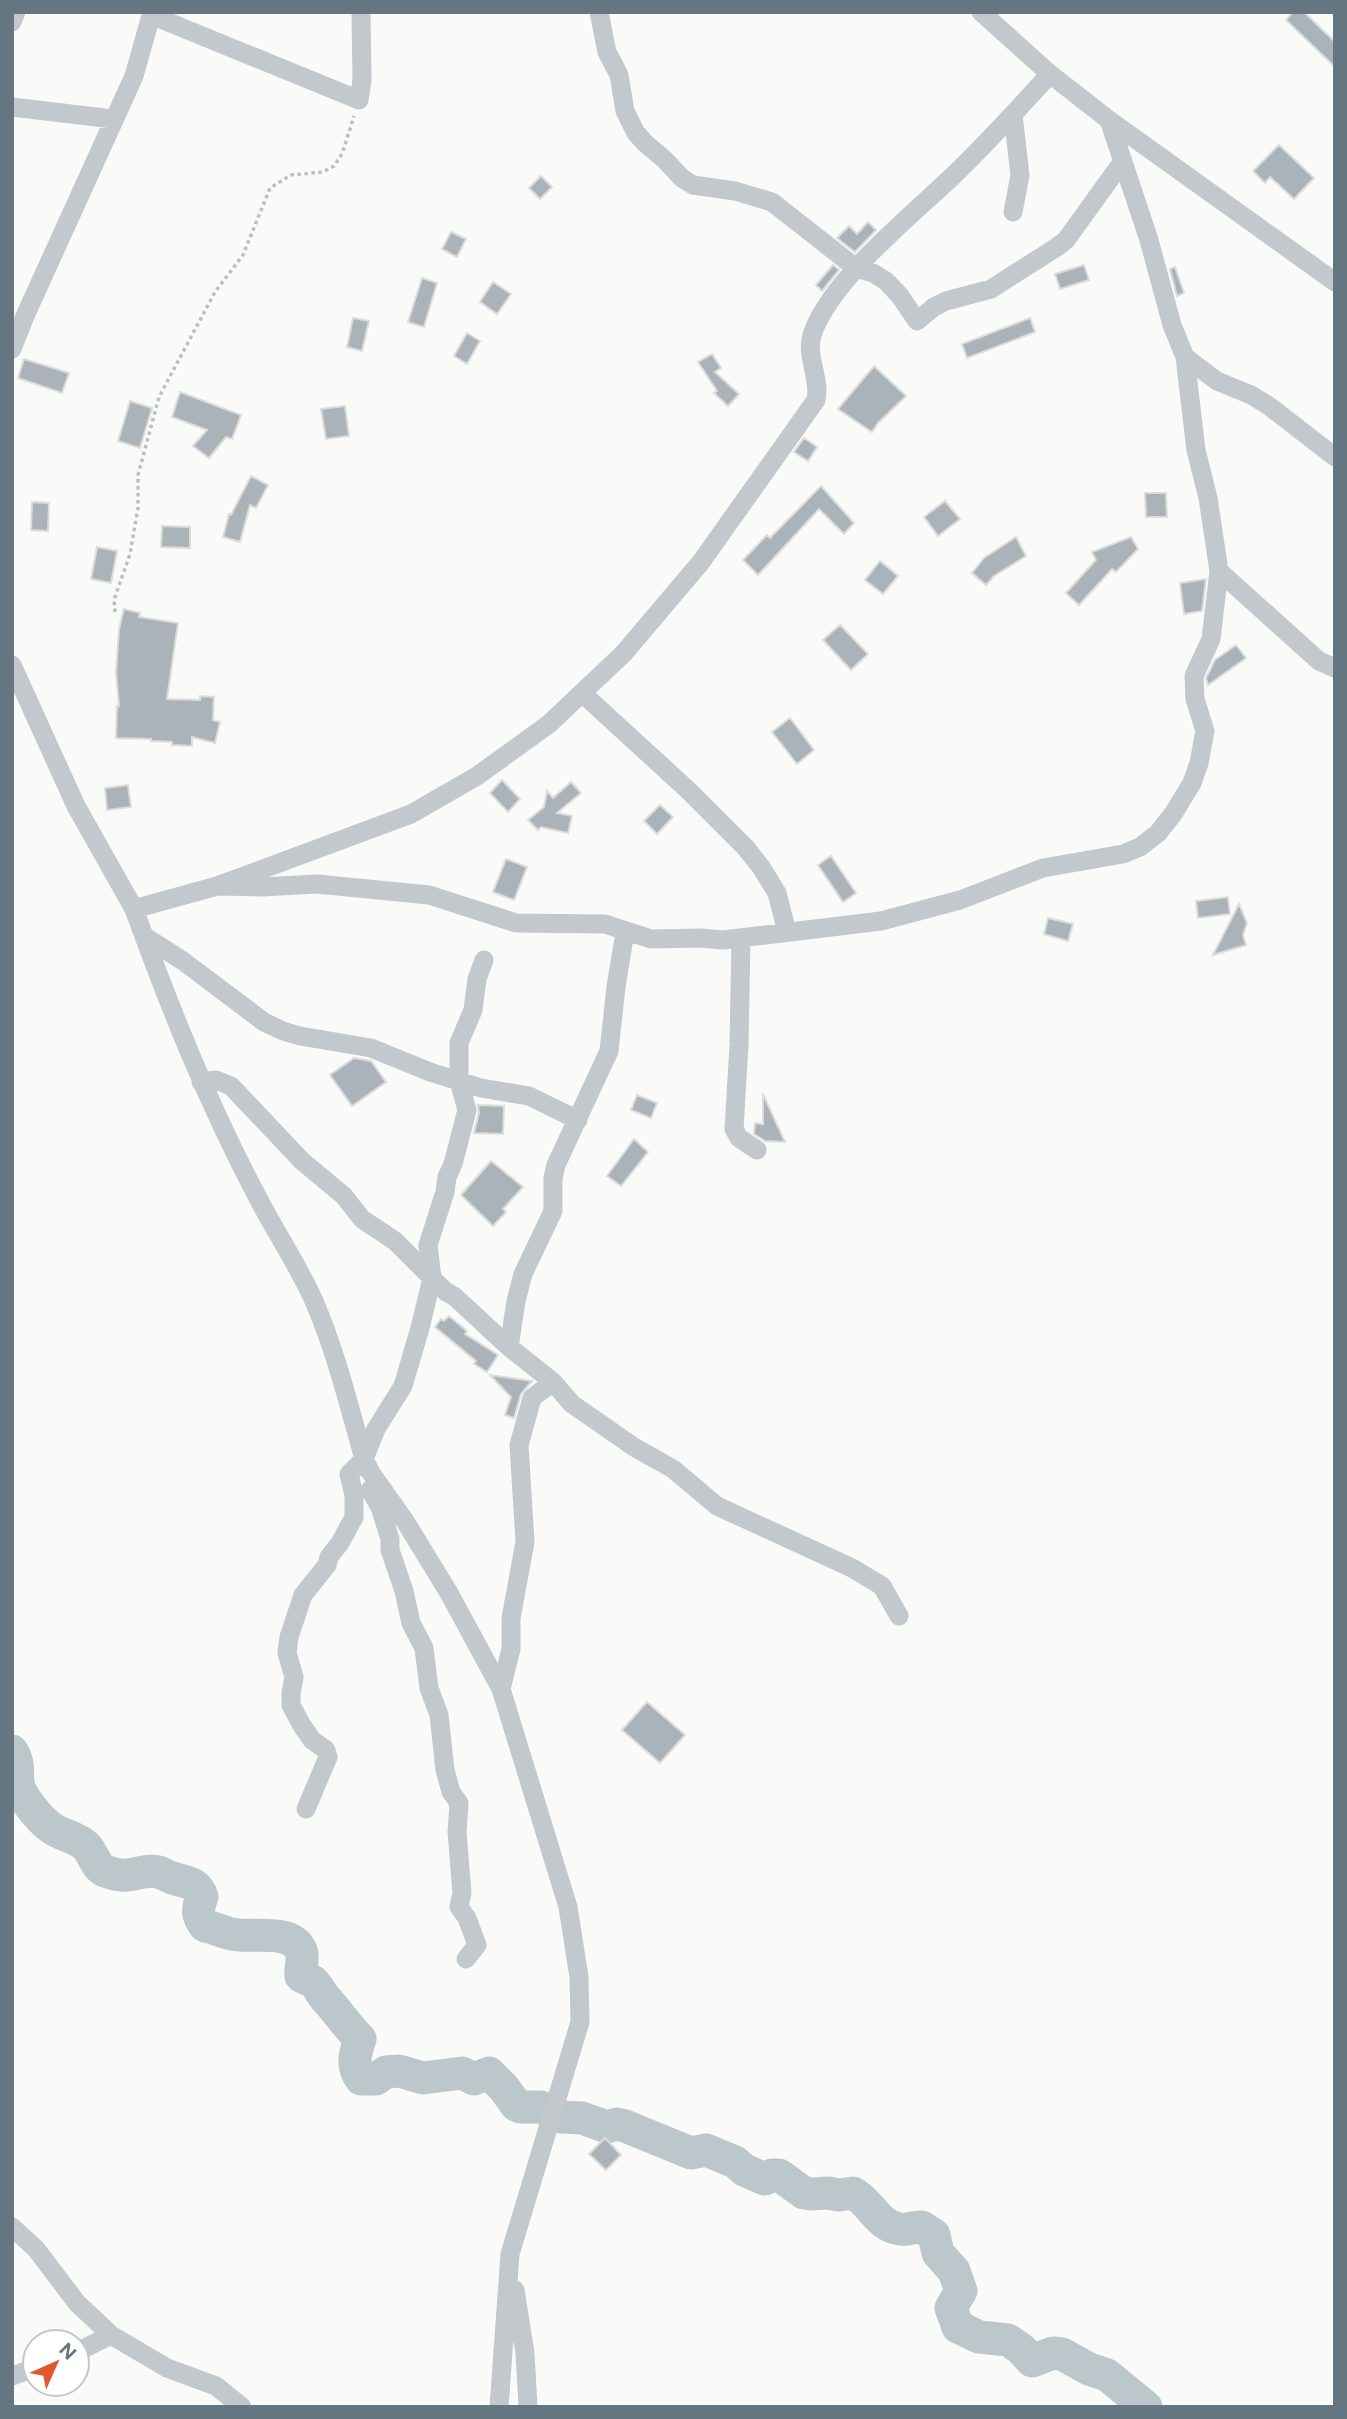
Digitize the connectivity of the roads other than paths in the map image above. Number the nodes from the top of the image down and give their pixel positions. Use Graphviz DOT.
graph roads {
  1 [pos="16,12"];
  2 [pos="361,12"];
  3 [pos="599,12"];
  4 [pos="981,12"];
  5 [pos="152,14"];
  6 [pos="12,22"];
  7 [pos="1050,74"];
  8 [pos="12,107"];
  9 [pos="1013,115"];
  10 [pos="113,119"];
  11 [pos="1109,120"];
  12 [pos="1124,161"];
  13 [pos="1013,212"];
  14 [pos="856,268"];
  15 [pos="1335,282"];
  16 [pos="19,318"];
  17 [pos="12,349"];
  18 [pos="1185,357"];
  19 [pos="1335,457"];
  20 [pos="1219,570"];
  21 [pos="12,665"];
  22 [pos="1335,668"];
  23 [pos="582,693"];
  24 [pos="217,886"];
  25 [pos="134,909"];
  26 [pos="625,932"];
  27 [pos="788,932"];
  28 [pos="144,936"];
  29 [pos="741,938"];
  30 [pos="484,960"];
  31 [pos="459,1081"];
  32 [pos="201,1082"];
  33 [pos="578,1120"];
  34 [pos="757,1150"];
  35 [pos="432,1278"];
  36 [pos="509,1347"];
  37 [pos="553,1382"];
  38 [pos="364,1459"];
  39 [pos="899,1616"];
  40 [pos="501,1689"];
  41 [pos="306,1809"];
  42 [pos="466,1959"];
  43 [pos="12,2227"];
  44 [pos="510,2254"];
  45 [pos="111,2335"];
  46 [pos="91,2345"];
  47 [pos="242,2407"];
  48 [pos="499,2407"];
  49 [pos="527,2407"];
  1 -- 6 [label="street"];
  2 -- 5 [label="street"];
  3 -- 14 [label="street"];
  4 -- 7 [label="street"];
  5 -- 10 [label="street"];
  7 -- 9 [label="street"];
  7 -- 11 [label="street"];
  8 -- 10 [label="street"];
  9 -- 13 [label="street"];
  9 -- 14 [label="street"];
  10 -- 16 [label="street"];
  11 -- 12 [label="street"];
  11 -- 15 [label="street"];
  12 -- 14 [label="street"];
  12 -- 18 [label="street"];
  14 -- 23 [label="street"];
  16 -- 17 [label="street"];
  18 -- 19 [label="street"];
  18 -- 20 [label="street"];
  20 -- 22 [label="street"];
  20 -- 27 [label="street"];
  21 -- 25 [label="street"];
  23 -- 24 [label="street"];
  23 -- 27 [label="street"];
  24 -- 25 [label="street"];
  24 -- 26 [label="street"];
  25 -- 28 [label="street"];
  26 -- 29 [label="street"];
  26 -- 33 [label="street"];
  27 -- 29 [label="street"];
  28 -- 31 [label="street"];
  28 -- 32 [label="street"];
  29 -- 34 [label="street"];
  30 -- 31 [label="street"];
  31 -- 33 [label="street"];
  31 -- 35 [label="street"];
  32 -- 35 [label="street"];
  32 -- 38 [label="street"];
  33 -- 36 [label="street"];
  35 -- 36 [label="street"];
  35 -- 38 [label="street"];
  36 -- 37 [label="street"];
  37 -- 39 [label="street"];
  37 -- 40 [label="street"];
  38 -- 40 [label="street"];
  38 -- 41 [label="street"];
  38 -- 42 [label="street"];
  40 -- 44 [label="street"];
  43 -- 45 [label="street"];
  44 -- 48 [label="street"];
  44 -- 49 [label="street"];
  45 -- 46 [label="street"];
  45 -- 47 [label="street"];
}
